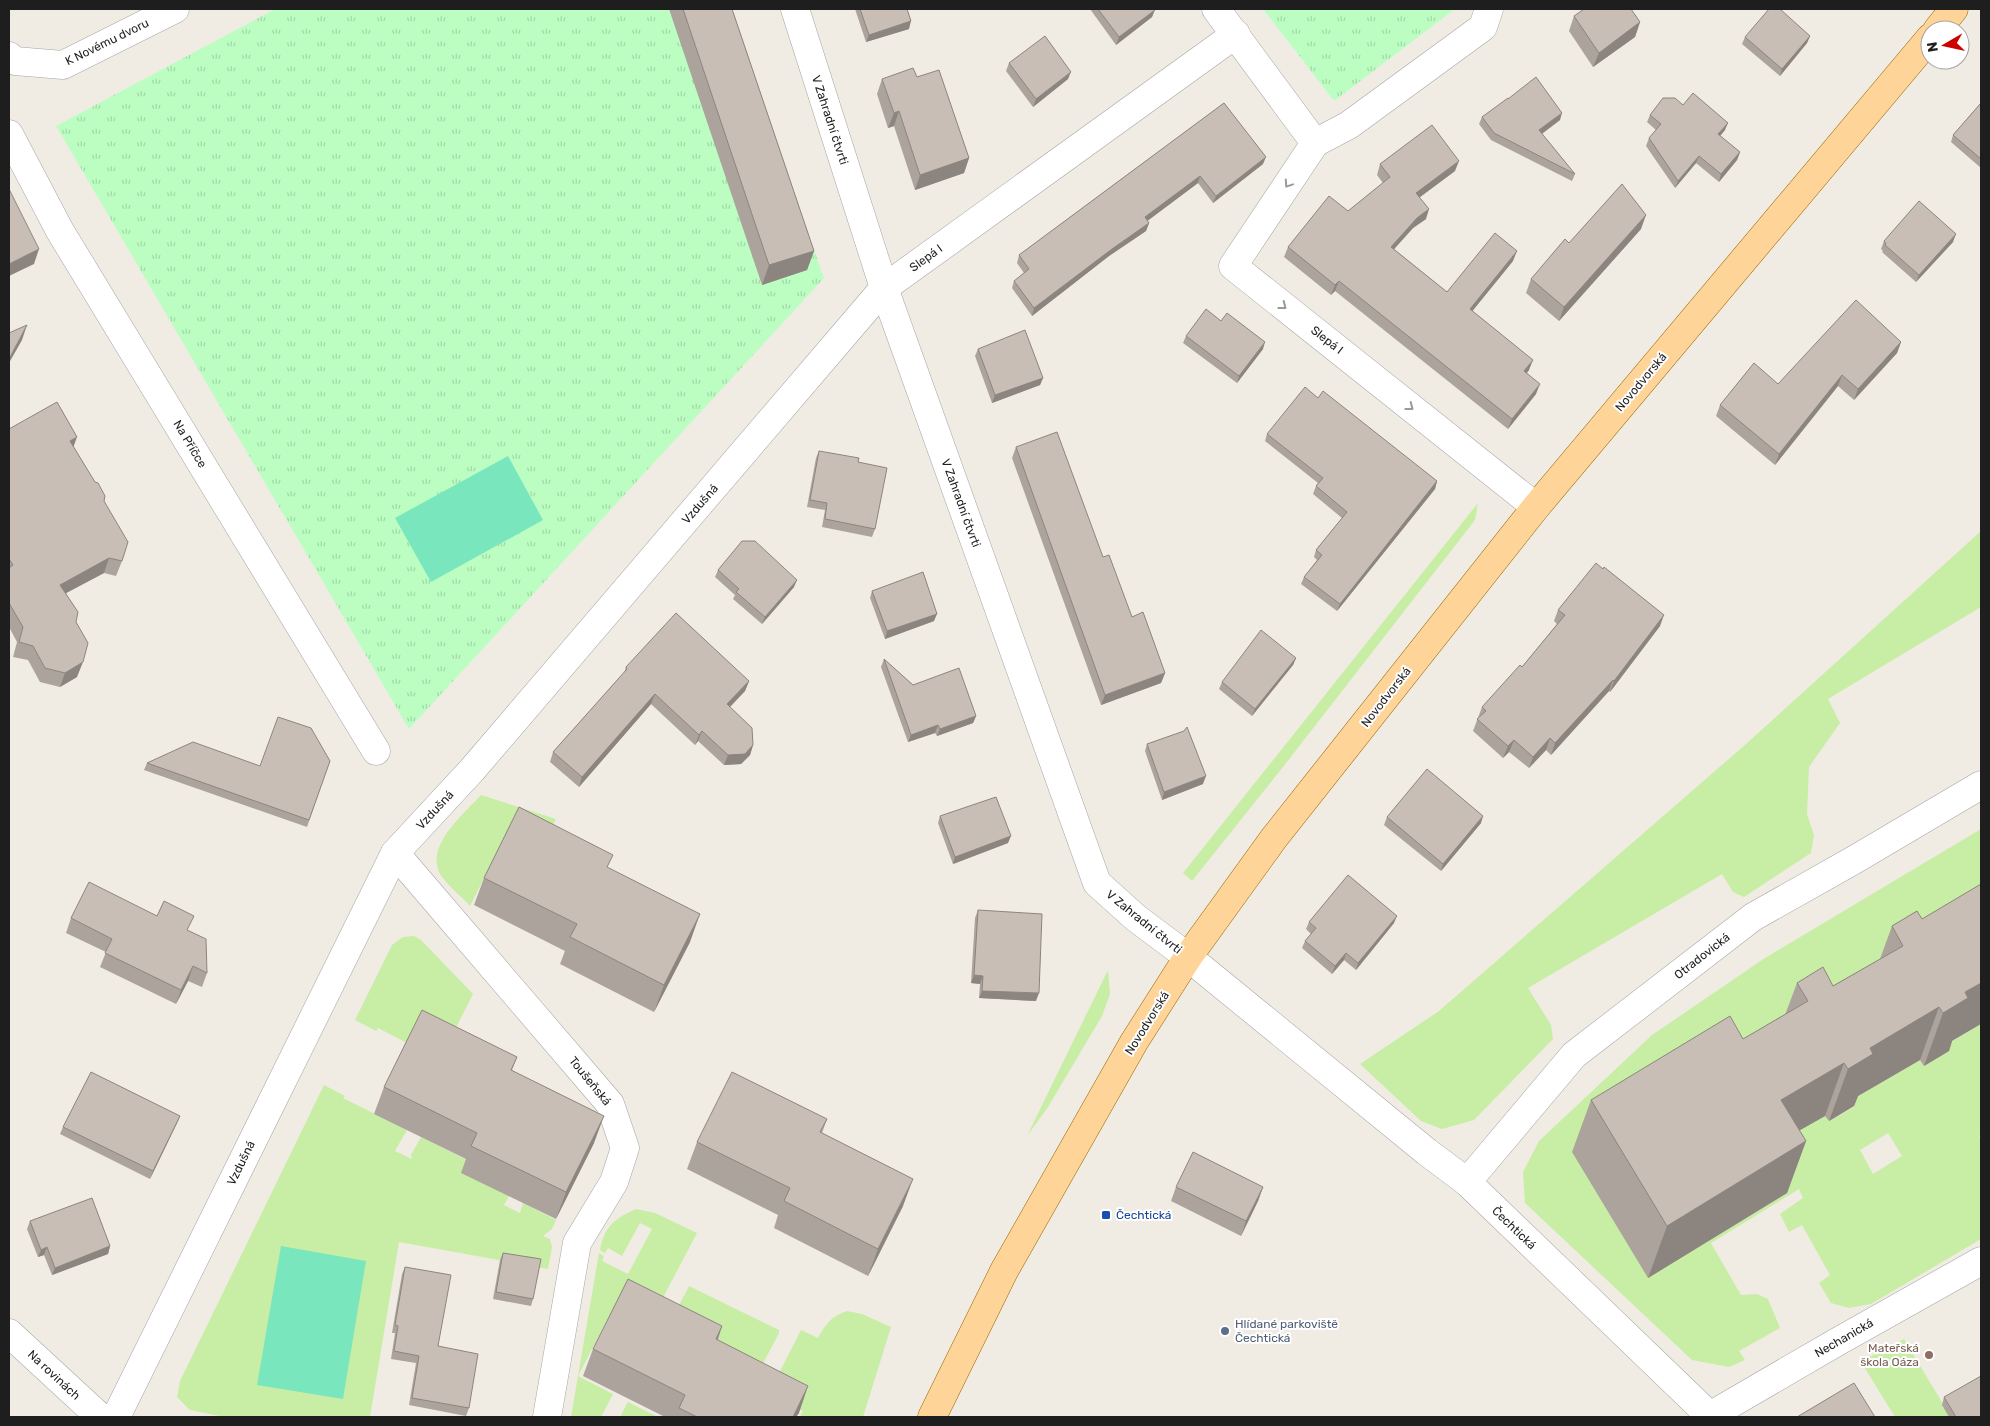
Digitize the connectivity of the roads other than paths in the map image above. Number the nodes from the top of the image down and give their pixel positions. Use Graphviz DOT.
graph roads {
  1 [pos="175,9"];
  2 [pos="795,9"];
  3 [pos="1216,9"];
  4 [pos="1489,9"];
  5 [pos="1954,9"];
  6 [pos="1945,20"];
  7 [pos="1236,34"];
  8 [pos="1920,50"];
  9 [pos="9,56"];
  10 [pos="9,134"];
  11 [pos="1315,143"];
  12 [pos="884,288"];
  13 [pos="1536,507"];
  14 [pos="376,751"];
  15 [pos="1981,785"];
  16 [pos="395,853"];
  17 [pos="1188,957"];
  18 [pos="1466,1182"];
  19 [pos="1981,1261"];
  20 [pos="9,1332"];
  21 [pos="100,1417"];
  22 [pos="116,1417"];
  23 [pos="548,1417"];
  24 [pos="932,1417"];
  25 [pos="1710,1417"];
  1 -- 9 [label="street, K Novému dvoru"];
  2 -- 12 [label="street, V Zahradní čtvrti"];
  3 -- 7 [label="street"];
  4 -- 11 [label="street, Slepá I"];
  5 -- 6 [label="main road"];
  7 -- 11 [label="street"];
  7 -- 12 [label="street, Slepá I"];
  8 -- 13 [label="main road, Novodvorská"];
  10 -- 14 [label="street, Na Příčce"];
  11 -- 13 [label="street, Slepá I, one-way"];
  12 -- 16 [label="street, Vzdušná"];
  12 -- 17 [label="street, V Zahradní čtvrti"];
  13 -- 17 [label="main road, Novodvorská"];
  15 -- 18 [label="street, Otradovická"];
  16 -- 22 [label="street, Vzdušná"];
  16 -- 23 [label="street, Toušeňská"];
  17 -- 18 [label="street, Čechtická"];
  17 -- 24 [label="main road, Novodvorská"];
  18 -- 25 [label="street, Čechtická"];
  19 -- 25 [label="street, Nechanická"];
  20 -- 21 [label="street, Na rovinách"];
}
